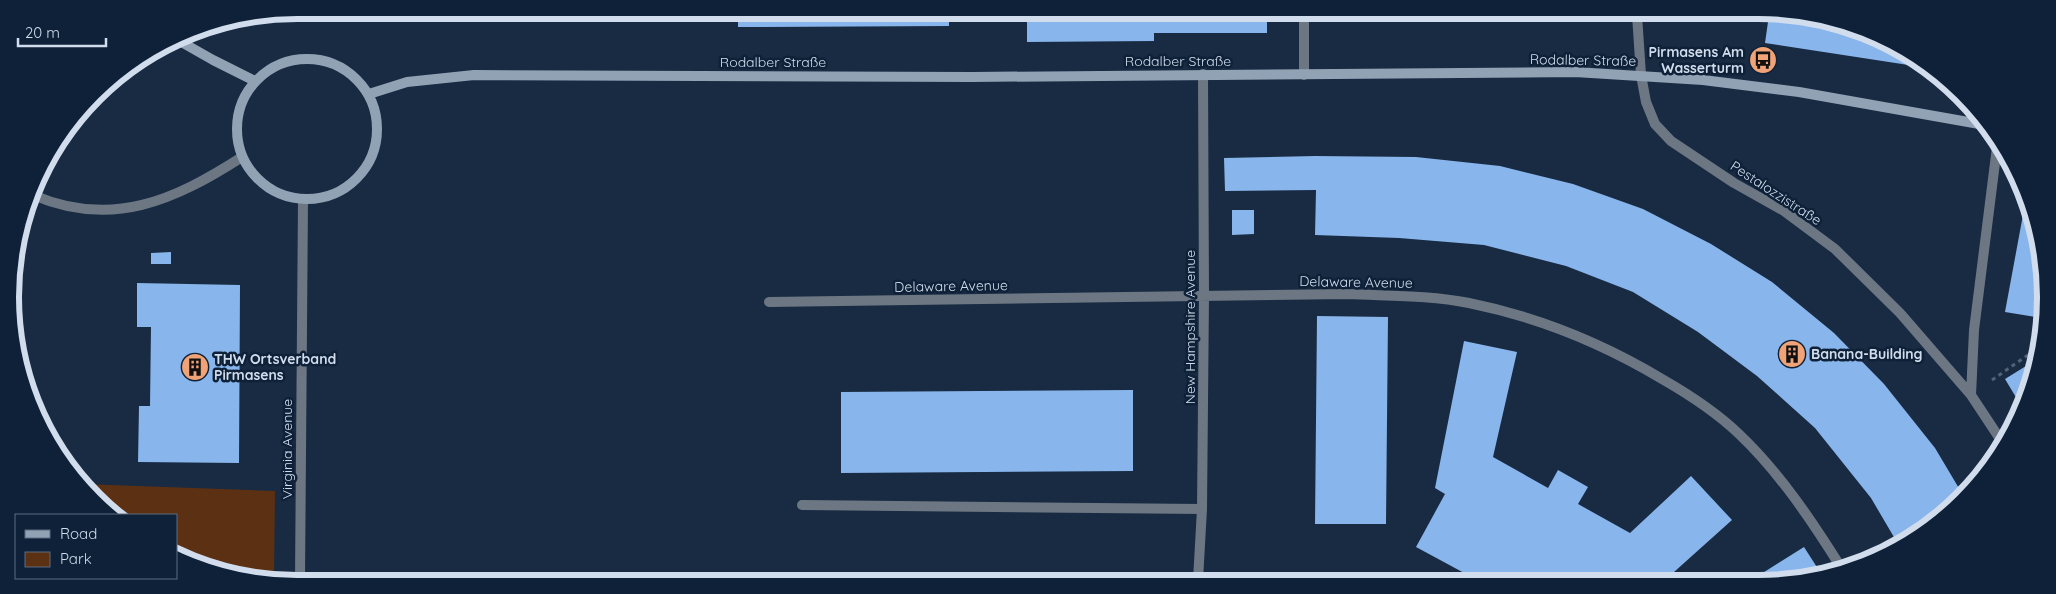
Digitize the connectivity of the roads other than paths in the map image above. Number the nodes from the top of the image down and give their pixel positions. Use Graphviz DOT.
graph roads {
  1 [pos="1304,19"];
  2 [pos="1637,19"];
  3 [pos="183,43"];
  4 [pos="1203,74"];
  5 [pos="1304,75"];
  6 [pos="1641,75"];
  7 [pos="254,81"];
  8 [pos="369,94"];
  9 [pos="1976,123"];
  10 [pos="1996,152"];
  11 [pos="242,157"];
  12 [pos="38,197"];
  13 [pos="303,200"];
  14 [pos="1204,296"];
  15 [pos="769,302"];
  16 [pos="1971,395"];
  17 [pos="1999,438"];
  18 [pos="802,505"];
  19 [pos="1202,509"];
  20 [pos="1838,563"];
  21 [pos="300,575"];
  22 [pos="1198,575"];
  1 -- 5 [label="street"];
  2 -- 6 [label="street, Pestalozzistraße"];
  3 -- 7 [label="main road"];
  4 -- 5 [label="main road, Rodalber Straße"];
  4 -- 8 [label="main road, Rodalber Straße"];
  4 -- 14 [label="street, New Hampshire Avenue"];
  5 -- 6 [label="main road, Rodalber Straße"];
  6 -- 9 [label="main road, Rodalber Straße"];
  6 -- 16 [label="street, Pestalozzistraße"];
  7 -- 8 [label="main road"];
  7 -- 11 [label="main road"];
  8 -- 13 [label="main road"];
  10 -- 16 [label="street"];
  11 -- 12 [label="street"];
  11 -- 13 [label="main road"];
  13 -- 21 [label="street, Virginia Avenue"];
  14 -- 15 [label="street, Delaware Avenue"];
  14 -- 19 [label="street, New Hampshire Avenue"];
  14 -- 20 [label="street, Delaware Avenue"];
  16 -- 17 [label="street, Pestalozzistraße"];
  18 -- 19 [label="street"];
  19 -- 22 [label="street, New Hampshire Avenue"];
}
